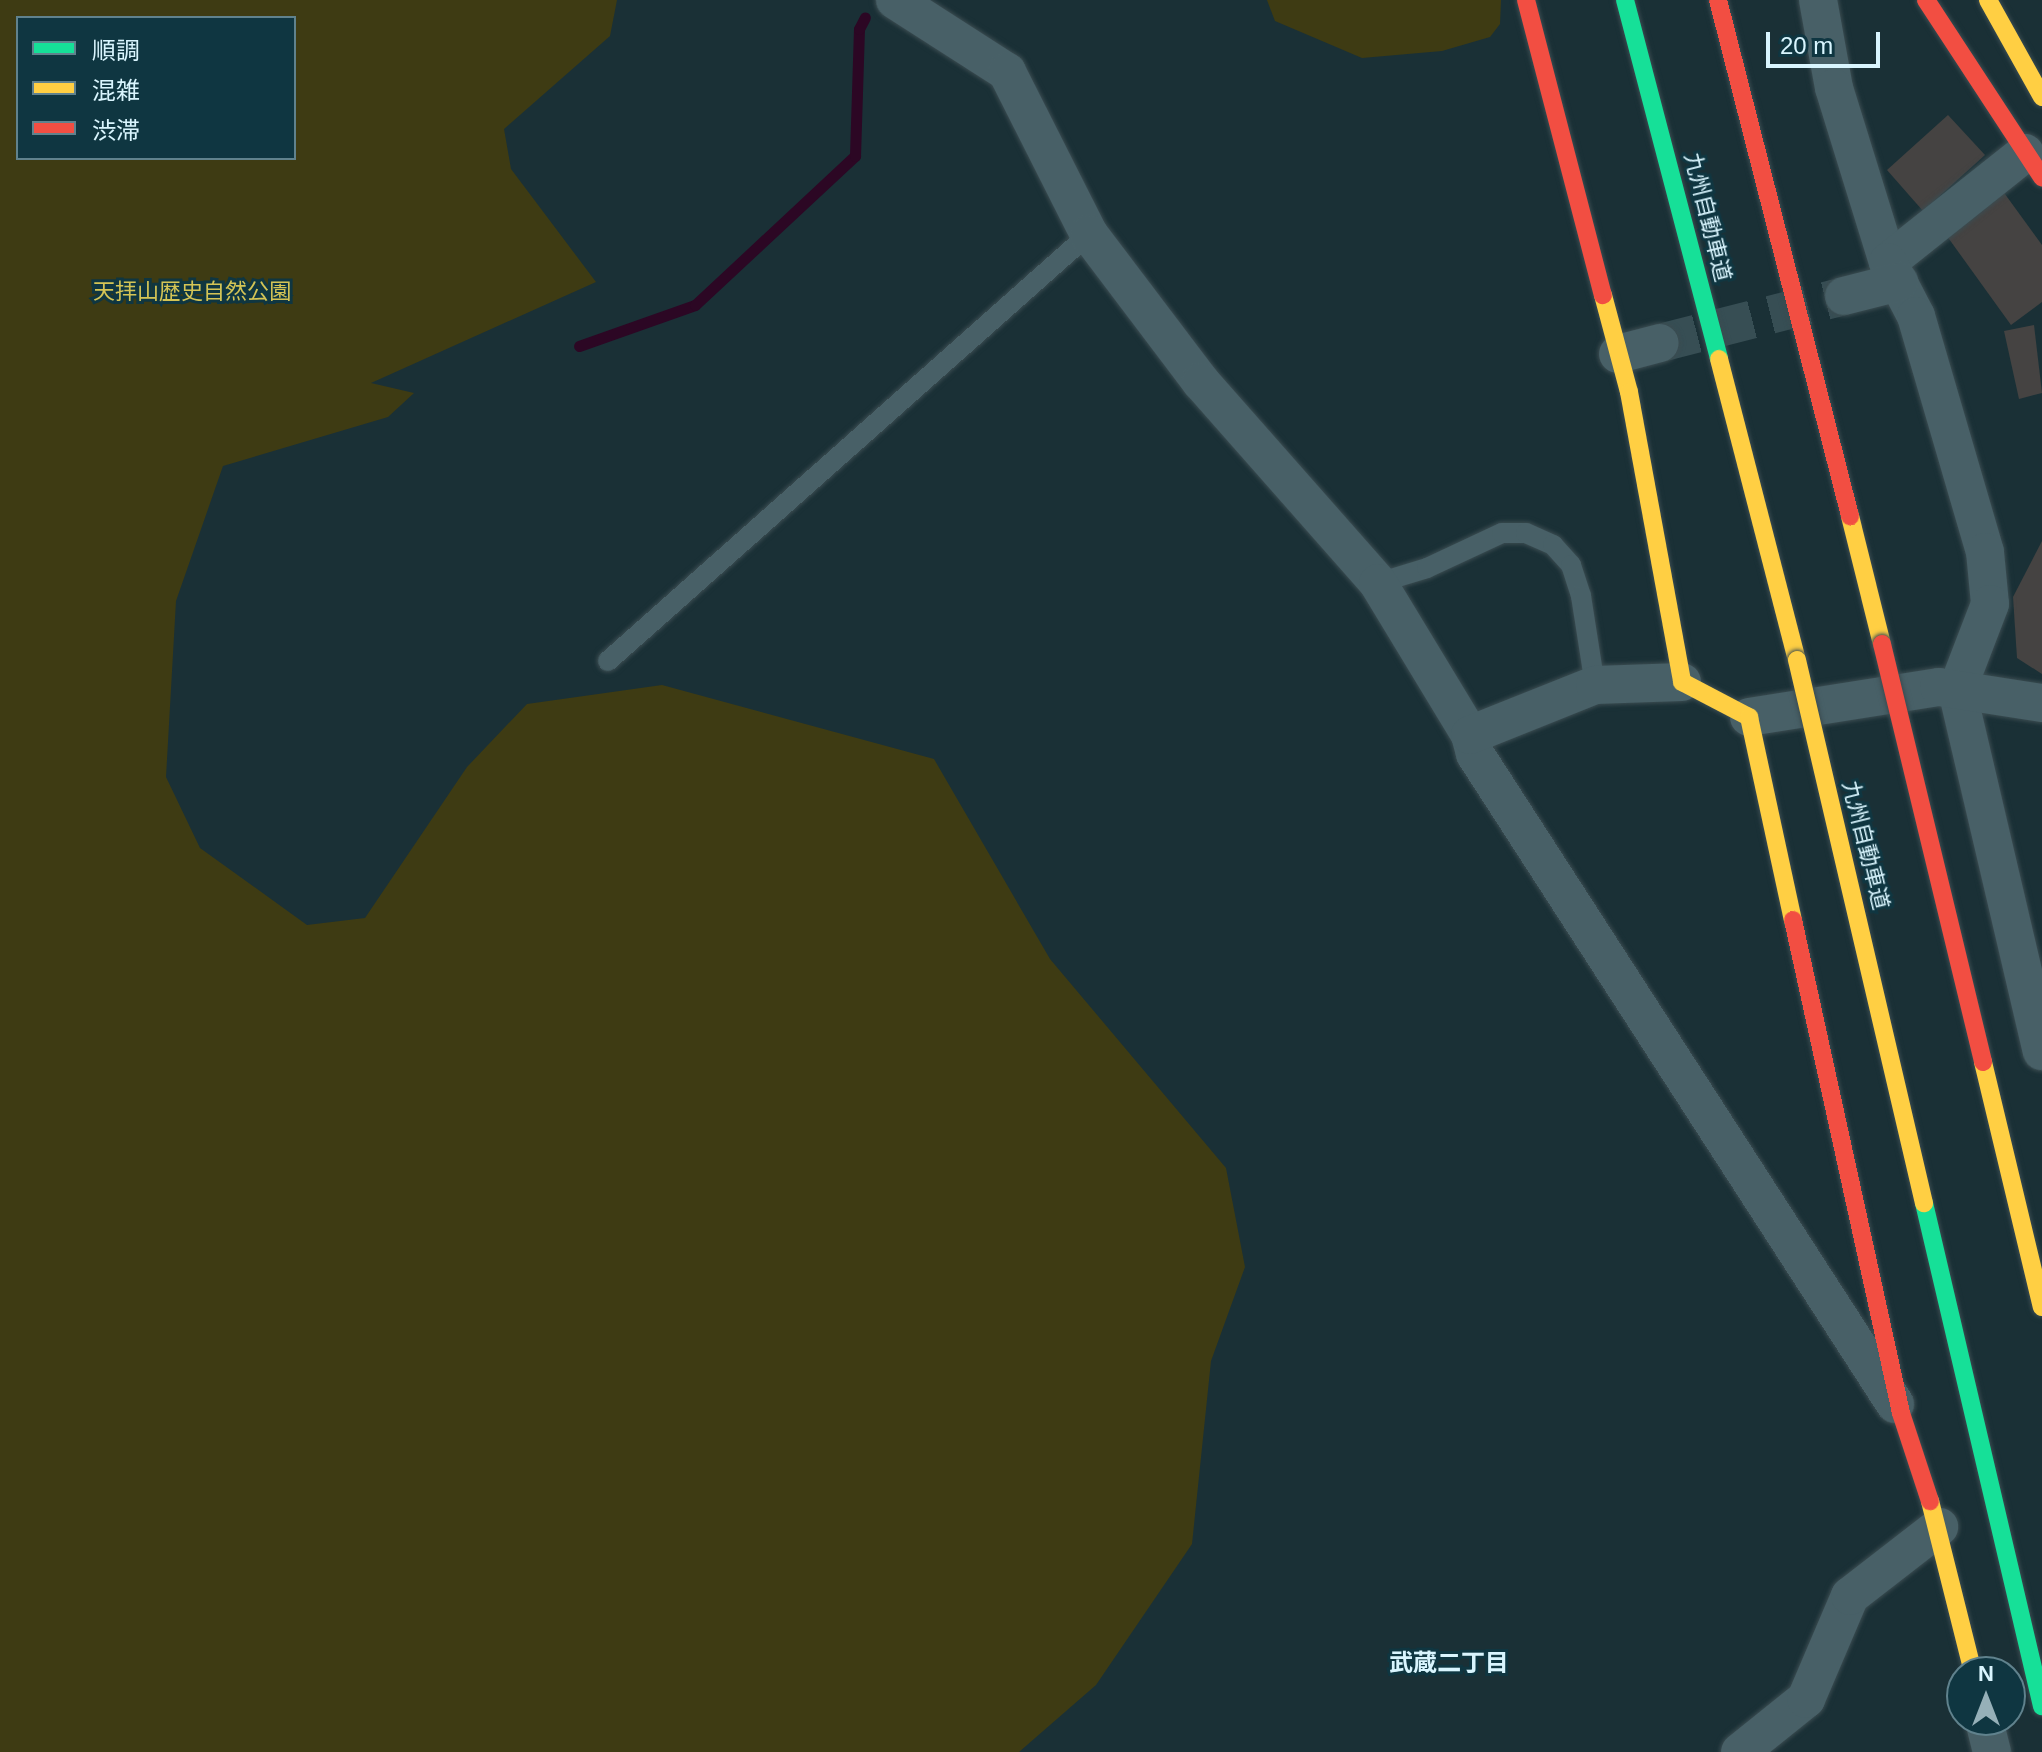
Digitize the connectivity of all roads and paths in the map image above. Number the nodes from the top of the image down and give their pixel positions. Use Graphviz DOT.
graph roads {
  1 [pos="895,0"];
  2 [pos="1526,0"];
  3 [pos="1625,0"];
  4 [pos="1718,0"];
  5 [pos="1818,0"];
  6 [pos="1926,0"];
  7 [pos="1988,0"];
  8 [pos="2042,97"];
  9 [pos="2034,165"];
  10 [pos="1089,234"];
  11 [pos="1893,272"];
  12 [pos="1844,296"];
  13 [pos="1660,343"];
  14 [pos="1618,354"];
  15 [pos="1378,583"];
  16 [pos="608,661"];
  17 [pos="1682,682"];
  18 [pos="1595,685"];
  19 [pos="1957,690"];
  20 [pos="2042,703"];
  21 [pos="1749,717"];
  22 [pos="1470,735"];
  23 [pos="2042,1051"];
  24 [pos="2042,1307"];
  25 [pos="1901,1413"];
  26 [pos="1939,1527"];
  27 [pos="1969,1656"];
  28 [pos="2042,1706"];
  29 [pos="1740,1752"];
  1 -- 10 [label="street"];
  2 -- 14 [label="main road"];
  3 -- 28 [label="main road, 九州自動車道, bridge"];
  4 -- 24 [label="main road, bridge"];
  5 -- 11 [label="street"];
  6 -- 9 [label="main road"];
  7 -- 8 [label="main road"];
  9 -- 11 [label="street"];
  10 -- 15 [label="street"];
  10 -- 16 [label="lane"];
  11 -- 12 [label="street"];
  11 -- 19 [label="street"];
  13 -- 14 [label="street"];
  14 -- 17 [label="main road"];
  15 -- 18 [label="lane"];
  15 -- 22 [label="street"];
  17 -- 18 [label="street"];
  17 -- 21 [label="main road"];
  18 -- 22 [label="street"];
  19 -- 20 [label="street"];
  19 -- 21 [label="street"];
  19 -- 23 [label="street"];
  21 -- 25 [label="main road"];
  22 -- 25 [label="street"];
  25 -- 26 [label="main road"];
  26 -- 27 [label="main road"];
  26 -- 29 [label="street"];
}
